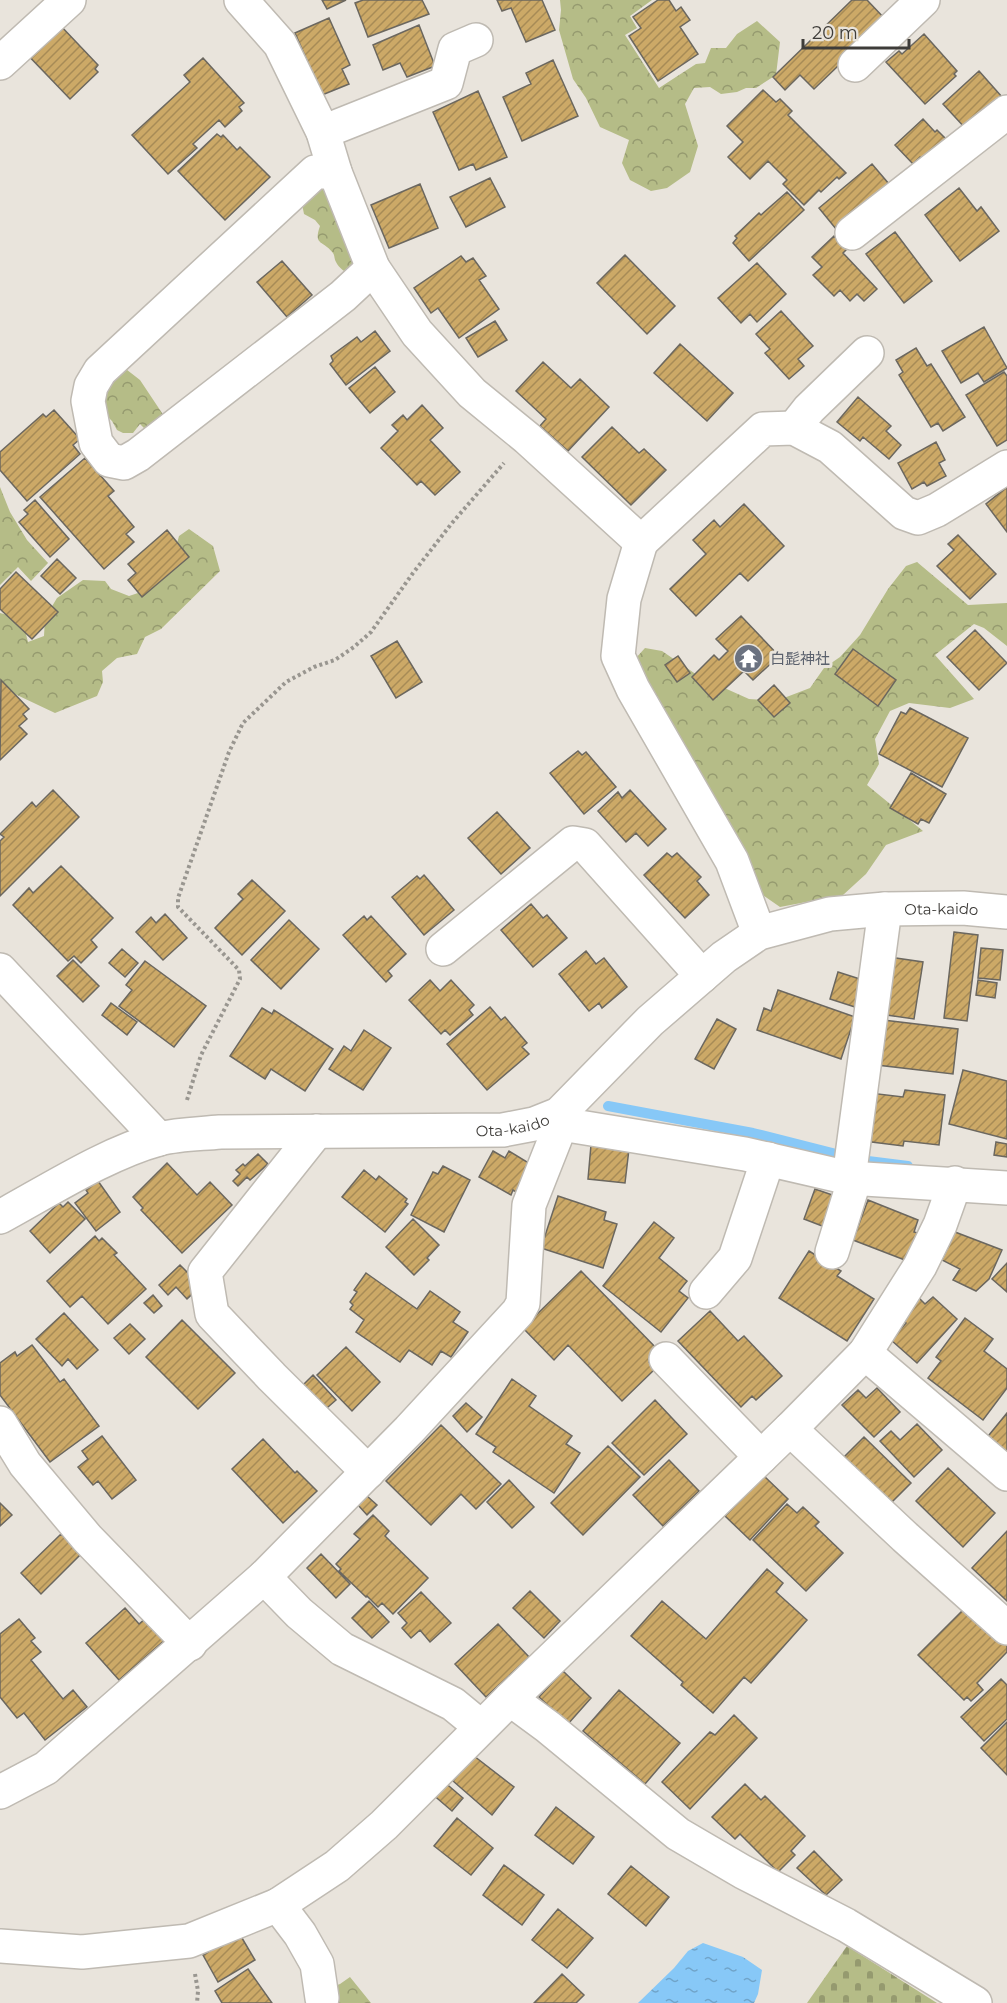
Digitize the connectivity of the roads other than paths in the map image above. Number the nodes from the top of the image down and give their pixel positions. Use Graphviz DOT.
graph roads {
  1 [pos="69,0"];
  2 [pos="241,0"];
  3 [pos="923,0"];
  4 [pos="476,40"];
  5 [pos="0,63"];
  6 [pos="855,65"];
  7 [pos="1007,112"];
  8 [pos="323,132"];
  9 [pos="334,172"];
  10 [pos="852,233"];
  11 [pos="373,268"];
  12 [pos="867,352"];
  13 [pos="794,428"];
  14 [pos="1007,467"];
  15 [pos="641,542"];
  16 [pos="885,909"];
  17 [pos="1007,912"];
  18 [pos="759,933"];
  19 [pos="443,949"];
  20 [pos="0,969"];
  21 [pos="702,976"];
  22 [pos="560,1119"];
  23 [pos="317,1131"];
  24 [pos="173,1137"];
  25 [pos="768,1159"];
  26 [pos="853,1170"];
  27 [pos="955,1183"];
  28 [pos="1007,1188"];
  29 [pos="0,1217"];
  30 [pos="832,1252"];
  31 [pos="706,1292"];
  32 [pos="865,1353"];
  33 [pos="666,1359"];
  34 [pos="0,1423"];
  35 [pos="790,1429"];
  36 [pos="761,1457"];
  37 [pos="368,1472"];
  38 [pos="1007,1474"];
  39 [pos="264,1577"];
  40 [pos="1007,1628"];
  41 [pos="190,1644"];
  42 [pos="510,1699"];
  43 [pos="481,1727"];
  44 [pos="0,1792"];
  45 [pos="278,1905"];
  46 [pos="0,1946"];
  47 [pos="322,1998"];
  48 [pos="975,2003"];
  1 -- 5 [label="street"];
  2 -- 8 [label="street"];
  3 -- 6 [label="street"];
  4 -- 8 [label="street"];
  7 -- 10 [label="street"];
  8 -- 9 [label="street"];
  9 -- 11 [label="street"];
  9 -- 11 [label="street"];
  11 -- 15 [label="street"];
  12 -- 13 [label="street"];
  13 -- 14 [label="street"];
  13 -- 15 [label="street"];
  15 -- 18 [label="street"];
  16 -- 17 [label="street, Ota-kaido"];
  16 -- 18 [label="street, Ota-kaido"];
  16 -- 26 [label="street"];
  18 -- 21 [label="street, Ota-kaido"];
  19 -- 21 [label="street"];
  20 -- 24 [label="street"];
  21 -- 22 [label="street, Ota-kaido"];
  22 -- 23 [label="street, Ota-kaido"];
  22 -- 25 [label="street"];
  22 -- 37 [label="street"];
  23 -- 24 [label="street, Ota-kaido"];
  23 -- 37 [label="street"];
  24 -- 29 [label="street, Ota-kaido"];
  25 -- 26 [label="street"];
  25 -- 31 [label="street"];
  26 -- 27 [label="street"];
  26 -- 30 [label="street"];
  27 -- 28 [label="street"];
  27 -- 32 [label="street"];
  32 -- 35 [label="street"];
  32 -- 38 [label="street"];
  33 -- 36 [label="street"];
  34 -- 41 [label="street"];
  35 -- 36 [label="street"];
  35 -- 40 [label="street"];
  36 -- 42 [label="street"];
  37 -- 39 [label="street"];
  39 -- 41 [label="street"];
  39 -- 43 [label="street"];
  41 -- 44 [label="street"];
  42 -- 43 [label="street"];
  42 -- 48 [label="street"];
  43 -- 45 [label="street"];
  45 -- 46 [label="street"];
  45 -- 47 [label="street"];
}
